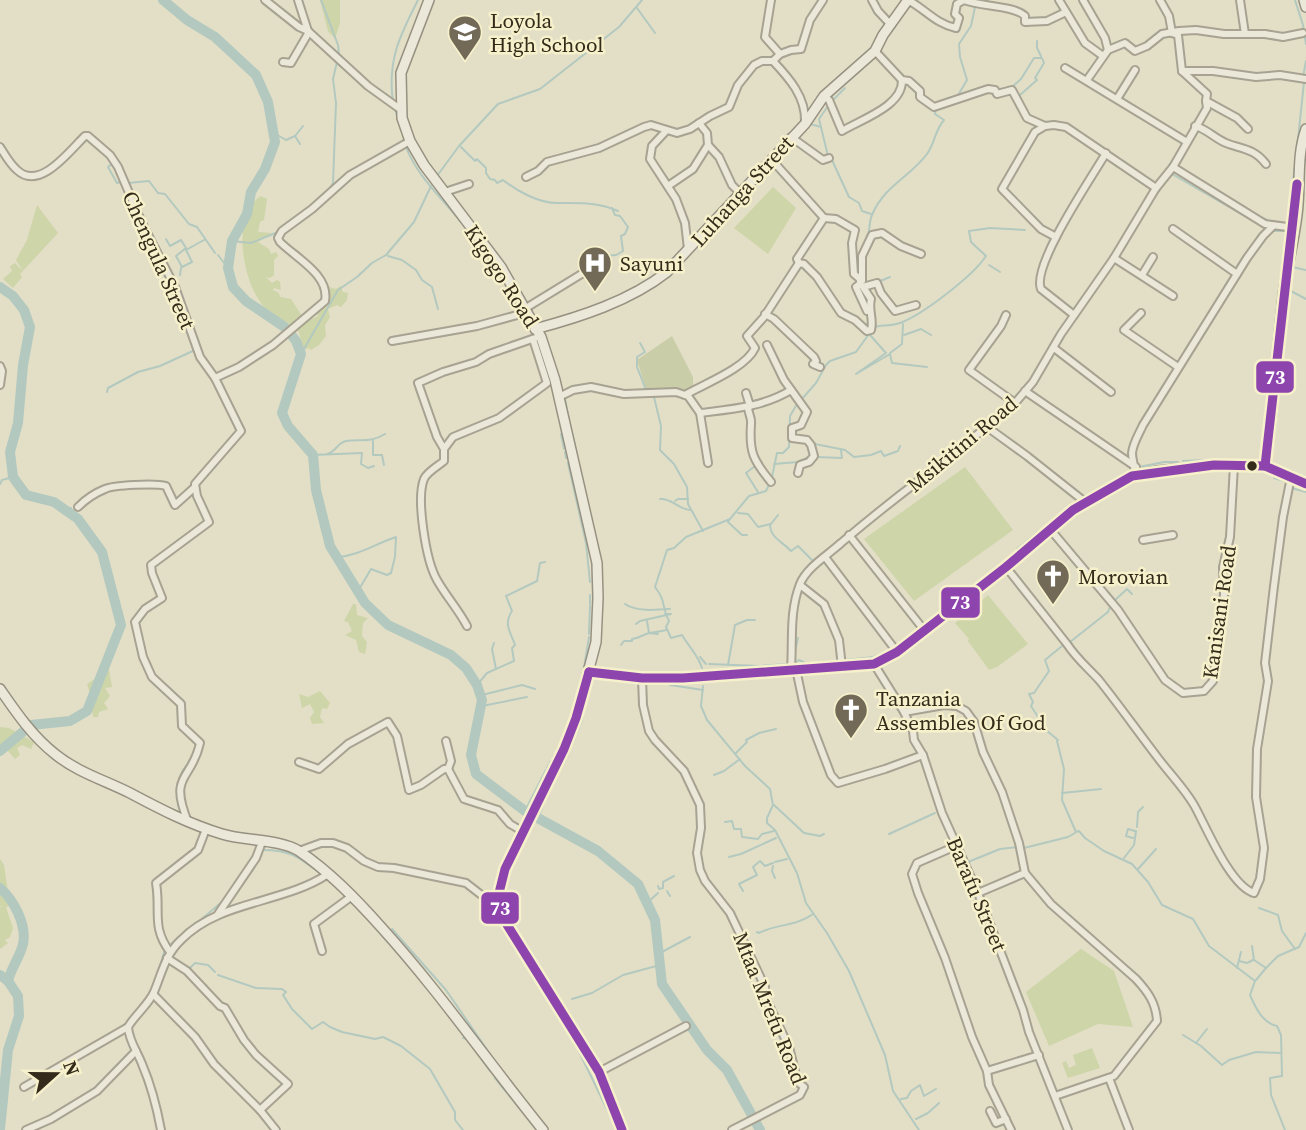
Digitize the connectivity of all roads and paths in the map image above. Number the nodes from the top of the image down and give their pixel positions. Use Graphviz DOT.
graph roads {
  1 [pos="265,0"];
  2 [pos="298,0"];
  3 [pos="429,0"];
  4 [pos="771,0"];
  5 [pos="823,0"];
  6 [pos="872,0"];
  7 [pos="908,0"];
  8 [pos="1059,0"];
  9 [pos="1083,0"];
  10 [pos="1160,0"];
  11 [pos="1240,0"];
  12 [pos="1304,0"];
  13 [pos="978,2"];
  14 [pos="1306,7"];
  15 [pos="1066,12"];
  16 [pos="891,25"];
  17 [pos="309,32"];
  18 [pos="1172,33"];
  19 [pos="1303,33"];
  20 [pos="1245,34"];
  21 [pos="875,51"];
  22 [pos="1105,53"];
  23 [pos="780,54"];
  24 [pos="773,61"];
  25 [pos="283,62"];
  26 [pos="1065,68"];
  27 [pos="1135,70"];
  28 [pos="1182,71"];
  29 [pos="1306,79"];
  30 [pos="902,80"];
  31 [pos="1087,80"];
  32 [pos="824,96"];
  33 [pos="1117,99"];
  34 [pos="1206,101"];
  35 [pos="400,109"];
  36 [pos="699,123"];
  37 [pos="805,124"];
  38 [pos="1045,125"];
  39 [pos="1195,126"];
  40 [pos="1248,129"];
  41 [pos="1306,129"];
  42 [pos="666,131"];
  43 [pos="791,137"];
  44 [pos="410,141"];
  45 [pos="1187,142"];
  46 [pos="708,145"];
  47 [pos="0,147"];
  48 [pos="1106,153"];
  49 [pos="829,158"];
  50 [pos="772,160"];
  51 [pos="1266,164"];
  52 [pos="1173,167"];
  53 [pos="526,177"];
  54 [pos="470,184"];
  55 [pos="1302,184"];
  56 [pos="667,186"];
  57 [pos="1156,188"];
  58 [pos="445,192"];
  59 [pos="740,193"];
  60 [pos="824,218"];
  61 [pos="1273,226"];
  62 [pos="1295,228"];
  63 [pos="1173,229"];
  64 [pos="1056,237"];
  65 [pos="688,250"];
  66 [pos="921,254"];
  67 [pos="1153,257"];
  68 [pos="1114,258"];
  69 [pos="799,263"];
  70 [pos="588,270"];
  71 [pos="1237,274"];
  72 [pos="1142,275"];
  73 [pos="856,286"];
  74 [pos="1173,296"];
  75 [pos="916,305"];
  76 [pos="527,310"];
  77 [pos="1142,313"];
  78 [pos="765,314"];
  79 [pos="868,314"];
  80 [pos="1006,315"];
  81 [pos="1074,316"];
  82 [pos="536,335"];
  83 [pos="392,341"];
  84 [pos="767,345"];
  85 [pos="1054,348"];
  86 [pos="0,366"];
  87 [pos="820,367"];
  88 [pos="1178,368"];
  89 [pos="215,378"];
  90 [pos="551,381"];
  91 [pos="0,384"];
  92 [pos="791,390"];
  93 [pos="1025,391"];
  94 [pos="1111,391"];
  95 [pos="746,393"];
  96 [pos="683,396"];
  97 [pos="559,397"];
  98 [pos="1015,402"];
  99 [pos="749,407"];
  100 [pos="700,413"];
  101 [pos="987,427"];
  102 [pos="444,449"];
  103 [pos="708,463"];
  104 [pos="1234,465"];
  105 [pos="1265,466"];
  106 [pos="1135,471"];
  107 [pos="799,474"];
  108 [pos="1291,477"];
  109 [pos="771,482"];
  110 [pos="1306,484"];
  111 [pos="195,486"];
  112 [pos="1085,502"];
  113 [pos="78,507"];
  114 [pos="1050,529"];
  115 [pos="849,535"];
  116 [pos="1173,535"];
  117 [pos="1143,540"];
  118 [pos="825,557"];
  119 [pos="1006,568"];
  120 [pos="800,585"];
  121 [pos="467,625"];
  122 [pos="924,630"];
  123 [pos="897,652"];
  124 [pos="874,664"];
  125 [pos="842,667"];
  126 [pos="793,669"];
  127 [pos="589,671"];
  128 [pos="642,678"];
  129 [pos="0,689"];
  130 [pos="904,712"];
  131 [pos="446,741"];
  132 [pos="923,755"];
  133 [pos="299,762"];
  134 [pos="448,769"];
  135 [pos="189,823"];
  136 [pos="524,828"];
  137 [pos="206,829"];
  138 [pos="262,842"];
  139 [pos="956,846"];
  140 [pos="299,851"];
  141 [pos="1025,873"];
  142 [pos="328,874"];
  143 [pos="978,893"];
  144 [pos="352,895"];
  145 [pos="498,906"];
  146 [pos="218,914"];
  147 [pos="322,951"];
  148 [pos="169,955"];
  149 [pos="154,995"];
  150 [pos="685,1026"];
  151 [pos="128,1027"];
  152 [pos="136,1051"];
  153 [pos="1039,1055"];
  154 [pos="599,1072"];
  155 [pos="987,1072"];
  156 [pos="1109,1078"];
  157 [pos="24,1087"];
  158 [pos="1055,1096"];
  159 [pos="260,1110"];
  160 [pos="990,1111"];
  161 [pos="1006,1119"];
  162 [pos="26,1130"];
  163 [pos="161,1130"];
  164 [pos="276,1130"];
  165 [pos="543,1130"];
  166 [pos="622,1130"];
  167 [pos="732,1130"];
  168 [pos="1011,1130"];
  169 [pos="1068,1130"];
  170 [pos="1129,1130"];
  1 -- 17 [label="street"];
  2 -- 17 [label="street"];
  3 -- 35 [label="main road, Kigogo Road"];
  4 -- 23 [label="street"];
  5 -- 23 [label="street"];
  6 -- 16 [label="street"];
  7 -- 13 [label="street"];
  7 -- 16 [label="main road, Luhanga Street"];
  8 -- 15 [label="street"];
  9 -- 22 [label="street"];
  10 -- 18 [label="street"];
  11 -- 20 [label="street"];
  12 -- 14 [label="main road"];
  13 -- 15 [label="street"];
  15 -- 22 [label="street"];
  16 -- 21 [label="main road, Luhanga Street"];
  17 -- 25 [label="street"];
  17 -- 35 [label="street"];
  18 -- 20 [label="street"];
  18 -- 22 [label="street"];
  18 -- 28 [label="street"];
  19 -- 20 [label="street"];
  21 -- 30 [label="street"];
  21 -- 32 [label="main road, Luhanga Street"];
  22 -- 31 [label="street"];
  23 -- 24 [label="street"];
  24 -- 36 [label="street"];
  24 -- 37 [label="street"];
  26 -- 31 [label="street"];
  27 -- 33 [label="street"];
  28 -- 29 [label="street"];
  28 -- 34 [label="street"];
  30 -- 32 [label="street"];
  30 -- 38 [label="street"];
  31 -- 33 [label="street"];
  32 -- 37 [label="main road, Luhanga Street"];
  33 -- 45 [label="street"];
  34 -- 39 [label="street, Msikitini Road"];
  34 -- 40 [label="street"];
  35 -- 44 [label="main road, Kigogo Road"];
  36 -- 42 [label="street"];
  36 -- 46 [label="street"];
  37 -- 43 [label="main road, Luhanga Street"];
  38 -- 48 [label="street"];
  38 -- 64 [label="street"];
  39 -- 45 [label="street, Msikitini Road"];
  39 -- 51 [label="street"];
  41 -- 55 [label="main road"];
  42 -- 53 [label="street"];
  42 -- 56 [label="street"];
  43 -- 49 [label="street"];
  43 -- 50 [label="main road, Luhanga Street"];
  44 -- 58 [label="main road, Kigogo Road"];
  44 -- 89 [label="street"];
  45 -- 52 [label="street, Msikitini Road"];
  46 -- 56 [label="street"];
  46 -- 59 [label="street"];
  47 -- 89 [label="street, Chengula Street"];
  48 -- 57 [label="street"];
  48 -- 64 [label="street"];
  50 -- 59 [label="main road, Luhanga Street"];
  50 -- 60 [label="street"];
  52 -- 57 [label="street, Msikitini Road"];
  52 -- 61 [label="street"];
  54 -- 58 [label="street"];
  55 -- 62 [label="main road"];
  56 -- 65 [label="street"];
  57 -- 68 [label="street, Msikitini Road"];
  58 -- 76 [label="main road, Kigogo Road"];
  59 -- 65 [label="main road, Luhanga Street"];
  60 -- 69 [label="street"];
  60 -- 73 [label="street"];
  61 -- 62 [label="street"];
  61 -- 71 [label="street"];
  62 -- 105 [label="main road"];
  63 -- 71 [label="street"];
  64 -- 81 [label="street"];
  65 -- 82 [label="main road, Luhanga Street"];
  66 -- 73 [label="street"];
  67 -- 72 [label="street"];
  68 -- 72 [label="street"];
  68 -- 81 [label="street, Msikitini Road"];
  69 -- 75 [label="street"];
  69 -- 78 [label="street"];
  70 -- 76 [label="street"];
  71 -- 88 [label="street"];
  72 -- 74 [label="street"];
  73 -- 79 [label="street"];
  76 -- 82 [label="main road, Kigogo Road"];
  76 -- 83 [label="street"];
  77 -- 88 [label="street"];
  78 -- 87 [label="street"];
  78 -- 96 [label="street"];
  80 -- 98 [label="street"];
  81 -- 85 [label="street, Msikitini Road"];
  82 -- 90 [label="main road, Kigogo Road"];
  82 -- 102 [label="street"];
  84 -- 92 [label="street"];
  85 -- 93 [label="street, Msikitini Road"];
  85 -- 94 [label="street"];
  86 -- 91 [label="street"];
  88 -- 106 [label="street"];
  89 -- 111 [label="street, Chengula Street"];
  90 -- 97 [label="main road, Kigogo Road"];
  90 -- 102 [label="street"];
  92 -- 99 [label="street"];
  92 -- 107 [label="street"];
  93 -- 98 [label="street, Msikitini Road"];
  93 -- 106 [label="street"];
  95 -- 99 [label="street"];
  96 -- 97 [label="street"];
  96 -- 100 [label="street"];
  97 -- 127 [label="main road, Kigogo Road"];
  98 -- 101 [label="street, Msikitini Road"];
  99 -- 100 [label="street"];
  99 -- 109 [label="street"];
  100 -- 103 [label="street"];
  101 -- 112 [label="street"];
  101 -- 115 [label="street, Msikitini Road"];
  102 -- 121 [label="street"];
  104 -- 105 [label="main road"];
  104 -- 106 [label="main road"];
  104 -- 114 [label="street, Kanisani Road"];
  105 -- 108 [label="main road"];
  106 -- 112 [label="main road"];
  108 -- 110 [label="main road"];
  108 -- 119 [label="street"];
  111 -- 113 [label="street"];
  111 -- 135 [label="street"];
  112 -- 114 [label="main road"];
  114 -- 119 [label="main road"];
  115 -- 118 [label="street, Msikitini Road"];
  115 -- 122 [label="street"];
  116 -- 117 [label="street"];
  118 -- 120 [label="street, Msikitini Road"];
  118 -- 123 [label="street"];
  119 -- 122 [label="main road"];
  120 -- 125 [label="street"];
  120 -- 126 [label="street, Msikitini Road"];
  122 -- 123 [label="main road"];
  123 -- 124 [label="main road"];
  124 -- 125 [label="main road"];
  124 -- 130 [label="street, Barafu Street"];
  125 -- 126 [label="main road"];
  126 -- 128 [label="main road"];
  126 -- 132 [label="street, Msikitini Road"];
  127 -- 128 [label="main road"];
  127 -- 136 [label="main road, Kigogo Road"];
  128 -- 167 [label="street, Mtaa Mrefu Road"];
  129 -- 135 [label="main road"];
  130 -- 132 [label="street, Barafu Street"];
  130 -- 141 [label="street"];
  131 -- 134 [label="street"];
  132 -- 139 [label="street, Barafu Street"];
  133 -- 134 [label="street"];
  134 -- 136 [label="street"];
  135 -- 137 [label="main road"];
  136 -- 145 [label="main road, Kigogo Road"];
  137 -- 138 [label="main road"];
  137 -- 148 [label="street"];
  138 -- 140 [label="main road"];
  138 -- 146 [label="street"];
  139 -- 143 [label="street, Barafu Street"];
  139 -- 155 [label="street"];
  140 -- 142 [label="main road"];
  140 -- 145 [label="street"];
  141 -- 143 [label="street"];
  141 -- 156 [label="street"];
  142 -- 144 [label="main road"];
  142 -- 146 [label="street"];
  143 -- 153 [label="street, Barafu Street"];
  144 -- 147 [label="street"];
  144 -- 165 [label="main road"];
  145 -- 154 [label="main road"];
  146 -- 148 [label="street"];
  148 -- 149 [label="street"];
  148 -- 159 [label="street"];
  149 -- 151 [label="street"];
  149 -- 159 [label="street"];
  150 -- 154 [label="street"];
  151 -- 152 [label="street"];
  151 -- 157 [label="street"];
  152 -- 162 [label="street"];
  152 -- 163 [label="street"];
  153 -- 155 [label="street"];
  153 -- 158 [label="street, Barafu Street"];
  154 -- 166 [label="main road"];
  155 -- 161 [label="street"];
  156 -- 158 [label="street"];
  156 -- 170 [label="street"];
  158 -- 169 [label="street, Barafu Street"];
  159 -- 164 [label="street"];
  160 -- 161 [label="street"];
  161 -- 168 [label="street"];
}
